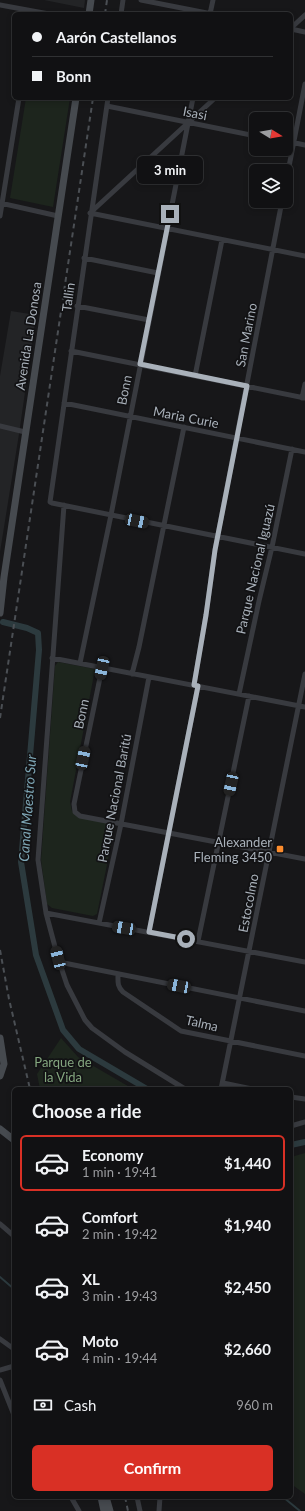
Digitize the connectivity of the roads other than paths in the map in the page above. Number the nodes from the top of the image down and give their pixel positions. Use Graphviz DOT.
graph roads {
  1 [pos="91,0"];
  2 [pos="123,0"];
  3 [pos="141,0"];
  4 [pos="213,0"];
  5 [pos="0,5"];
  6 [pos="32,12"];
  7 [pos="88,12"];
  8 [pos="121,12"];
  9 [pos="201,12"];
  10 [pos="211,12"];
  11 [pos="305,15"];
  12 [pos="293,27"];
  13 [pos="293,29"];
  14 [pos="305,32"];
  15 [pos="305,84"];
  16 [pos="19,100"];
  17 [pos="76,100"];
  18 [pos="108,100"];
  19 [pos="193,100"];
  20 [pos="213,100"];
  21 [pos="107,106"];
  22 [pos="188,123"];
  23 [pos="249,135"];
  24 [pos="294,143"];
  25 [pos="305,145"];
  26 [pos="290,164"];
  27 [pos="1,203"];
  28 [pos="281,208"];
  29 [pos="90,213"];
  30 [pos="0,216"];
  31 [pos="58,216"];
  32 [pos="167,229"];
  33 [pos="222,240"];
  34 [pos="273,250"];
  35 [pos="305,256"];
  36 [pos="84,258"];
  37 [pos="158,273"];
  38 [pos="77,306"];
  39 [pos="149,320"];
  40 [pos="71,351"];
  41 [pos="140,364"];
  42 [pos="195,376"];
  43 [pos="305,384"];
  44 [pos="247,386"];
  45 [pos="304,398"];
  46 [pos="64,403"];
  47 [pos="130,416"];
  48 [pos="0,426"];
  49 [pos="184,427"];
  50 [pos="25,432"];
  51 [pos="237,438"];
  52 [pos="292,449"];
  53 [pos="305,452"];
  54 [pos="64,506"];
  55 [pos="111,515"];
  56 [pos="163,526"];
  57 [pos="218,536"];
  58 [pos="272,547"];
  59 [pos="305,554"];
  60 [pos="4,577"];
  61 [pos="0,593"];
  62 [pos="0,613"];
  63 [pos="52,658"];
  64 [pos="80,663"];
  65 [pos="102,668"];
  66 [pos="132,674"];
  67 [pos="305,674"];
  68 [pos="149,677"];
  69 [pos="196,686"];
  70 [pos="239,694"];
  71 [pos="249,696"];
  72 [pos="298,706"];
  73 [pos="305,707"];
  74 [pos="120,824"];
  75 [pos="169,833"];
  76 [pos="219,843"];
  77 [pos="269,852"];
  78 [pos="305,859"];
  79 [pos="46,913"];
  80 [pos="99,923"];
  81 [pos="149,932"];
  82 [pos="198,941"];
  83 [pos="249,951"];
  84 [pos="59,962"];
  85 [pos="305,962"];
  86 [pos="118,974"];
  87 [pos="240,998"];
  88 [pos="305,1011"];
  89 [pos="0,1039"];
  90 [pos="231,1041"];
  91 [pos="305,1056"];
  92 [pos="0,1076"];
  93 [pos="223,1083"];
  94 [pos="182,1087"];
  95 [pos="222,1087"];
  96 [pos="242,1087"];
  97 [pos="293,1097"];
  98 [pos="305,1100"];
  99 [pos="305,1122"];
  100 [pos="293,1125"];
  101 [pos="0,1129"];
  102 [pos="12,1138"];
  103 [pos="0,1224"];
  104 [pos="12,1233"];
  105 [pos="0,1339"];
  106 [pos="12,1348"];
  107 [pos="12,1367"];
  108 [pos="0,1370"];
  109 [pos="0,1380"];
  110 [pos="12,1410"];
  111 [pos="72,1499"];
  112 [pos="101,1499"];
  113 [pos="107,1499"];
  114 [pos="137,1499"];
  115 [pos="160,1499"];
  116 [pos="79,1511"];
  117 [pos="104,1511"];
  118 [pos="110,1511"];
  119 [pos="140,1511"];
  120 [pos="159,1511"];
  1 -- 7 [label="main road"];
  2 -- 8 [label="street"];
  3 -- 9 [label="street"];
  4 -- 10 [label="street"];
  5 -- 6 [label="street"];
  11 -- 12 [label="street"];
  13 -- 14 [label="street"];
  15 -- 24 [label="street"];
  16 -- 27 [label="street"];
  17 -- 31 [label="main road, Avenida La Donosa"];
  18 -- 21 [label="street, Tallin"];
  19 -- 22 [label="street, Bonn"];
  20 -- 22 [label="street"];
  21 -- 22 [label="street, Isasi"];
  21 -- 29 [label="street, Tallin"];
  22 -- 23 [label="street, Isasi"];
  22 -- 29 [label="street"];
  22 -- 32 [label="street, Bonn"];
  24 -- 25 [label="street"];
  24 -- 26 [label="street"];
  27 -- 30 [label="street"];
  27 -- 31 [label="street"];
  28 -- 34 [label="street, San Marino"];
  29 -- 32 [label="street"];
  29 -- 36 [label="street, Tallin"];
  31 -- 50 [label="main road, Avenida La Donosa"];
  32 -- 33 [label="street"];
  32 -- 37 [label="street, Bonn"];
  33 -- 34 [label="street"];
  33 -- 42 [label="street"];
  34 -- 35 [label="street"];
  34 -- 44 [label="street, San Marino"];
  36 -- 37 [label="street"];
  36 -- 38 [label="street, Tallin"];
  37 -- 39 [label="street, Bonn"];
  38 -- 39 [label="street"];
  38 -- 40 [label="street, Tallin"];
  39 -- 41 [label="street, Bonn"];
  40 -- 41 [label="street"];
  40 -- 46 [label="street, Tallin"];
  41 -- 42 [label="street"];
  41 -- 47 [label="street, Bonn"];
  42 -- 44 [label="street"];
  43 -- 45 [label="street"];
  44 -- 45 [label="street"];
  44 -- 51 [label="street, San Marino"];
  46 -- 47 [label="street, Maria Curie"];
  46 -- 54 [label="street, Tallin"];
  47 -- 49 [label="street, Maria Curie"];
  47 -- 55 [label="street, Bonn"];
  48 -- 50 [label="street"];
  49 -- 51 [label="street, Maria Curie"];
  49 -- 56 [label="street"];
  50 -- 60 [label="main road, Avenida La Donosa"];
  51 -- 52 [label="street, Maria Curie"];
  51 -- 57 [label="street, San Marino"];
  52 -- 53 [label="street, Maria Curie"];
  52 -- 58 [label="street, Parque Nacional Iguazú"];
  54 -- 55 [label="street"];
  54 -- 63 [label="street"];
  55 -- 56 [label="street"];
  55 -- 64 [label="street, Bonn"];
  56 -- 57 [label="street"];
  56 -- 66 [label="street"];
  57 -- 58 [label="street"];
  57 -- 69 [label="street, San Marino"];
  58 -- 59 [label="street"];
  58 -- 70 [label="street, Parque Nacional Iguazú"];
  60 -- 61 [label="main road, Avenida La Donosa"];
  60 -- 62 [label="main road, Avenida La Donosa"];
  63 -- 64 [label="street"];
  63 -- 79 [label="street"];
  64 -- 65 [label="street"];
  65 -- 66 [label="street"];
  65 -- 74 [label="street, Bonn"];
  66 -- 68 [label="street"];
  67 -- 72 [label="street, Estocolmo"];
  68 -- 69 [label="street"];
  68 -- 74 [label="street, Parque Nacional Baritú"];
  69 -- 70 [label="street"];
  69 -- 75 [label="street, San Marino"];
  70 -- 71 [label="street"];
  71 -- 72 [label="street"];
  71 -- 76 [label="street"];
  72 -- 73 [label="street"];
  72 -- 77 [label="street, Estocolmo"];
  74 -- 75 [label="street"];
  74 -- 80 [label="street, Parque Nacional Baritú"];
  75 -- 76 [label="street"];
  75 -- 81 [label="street, San Marino"];
  76 -- 77 [label="street"];
  76 -- 82 [label="street"];
  77 -- 78 [label="street"];
  77 -- 83 [label="street, Estocolmo"];
  79 -- 80 [label="street"];
  79 -- 84 [label="street"];
  80 -- 81 [label="street"];
  81 -- 82 [label="street"];
  82 -- 83 [label="street"];
  83 -- 85 [label="street"];
  83 -- 87 [label="street, Estocolmo"];
  84 -- 86 [label="street"];
  84 -- 94 [label="street"];
  86 -- 87 [label="street"];
  86 -- 90 [label="street, Talma"];
  87 -- 88 [label="street"];
  87 -- 90 [label="street, Estocolmo"];
  89 -- 92 [label="main road"];
  90 -- 91 [label="street, Talma"];
  90 -- 93 [label="street, Estocolmo"];
  93 -- 95 [label="street, Estocolmo"];
  93 -- 96 [label="street"];
  97 -- 98 [label="street"];
  99 -- 100 [label="street"];
  101 -- 102 [label="main road"];
  103 -- 104 [label="street"];
  105 -- 106 [label="street"];
  107 -- 108 [label="street"];
  109 -- 110 [label="street"];
  111 -- 116 [label="street"];
  112 -- 117 [label="main road"];
  113 -- 118 [label="main road"];
  114 -- 119 [label="street"];
  115 -- 120 [label="street"];
}
